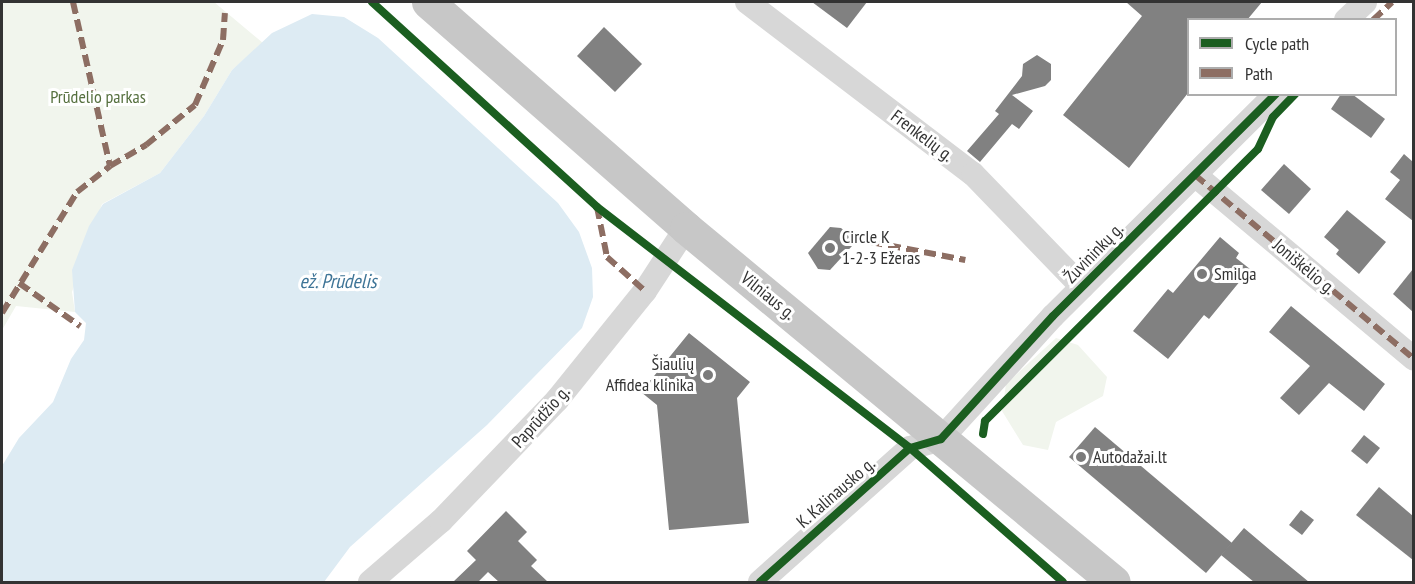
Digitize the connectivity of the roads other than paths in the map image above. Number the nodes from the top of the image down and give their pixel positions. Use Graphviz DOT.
graph roads {
  1 [pos="428,2"];
  2 [pos="747,2"];
  3 [pos="1365,2"];
  4 [pos="1348,18"];
  5 [pos="1274,96"];
  6 [pos="1195,175"];
  7 [pos="686,228"];
  8 [pos="1082,287"];
  9 [pos="1413,359"];
  10 [pos="941,439"];
  11 [pos="370,582"];
  12 [pos="760,582"];
  13 [pos="1113,582"];
  1 -- 7 [label="highway, Vilniaus g."];
  2 -- 8 [label="street, Frenkelių g."];
  3 -- 4 [label="street"];
  5 -- 6 [label="street, Žuvininkų g."];
  6 -- 8 [label="street, Žuvininkų g."];
  6 -- 9 [label="street, Joniškėlio g."];
  7 -- 10 [label="highway, Vilniaus g."];
  7 -- 11 [label="street, Paprūdžio g."];
  8 -- 10 [label="street, Žuvininkų g."];
  10 -- 12 [label="street, K. Kalinausko g."];
  10 -- 13 [label="highway, Vilniaus g."];
}
